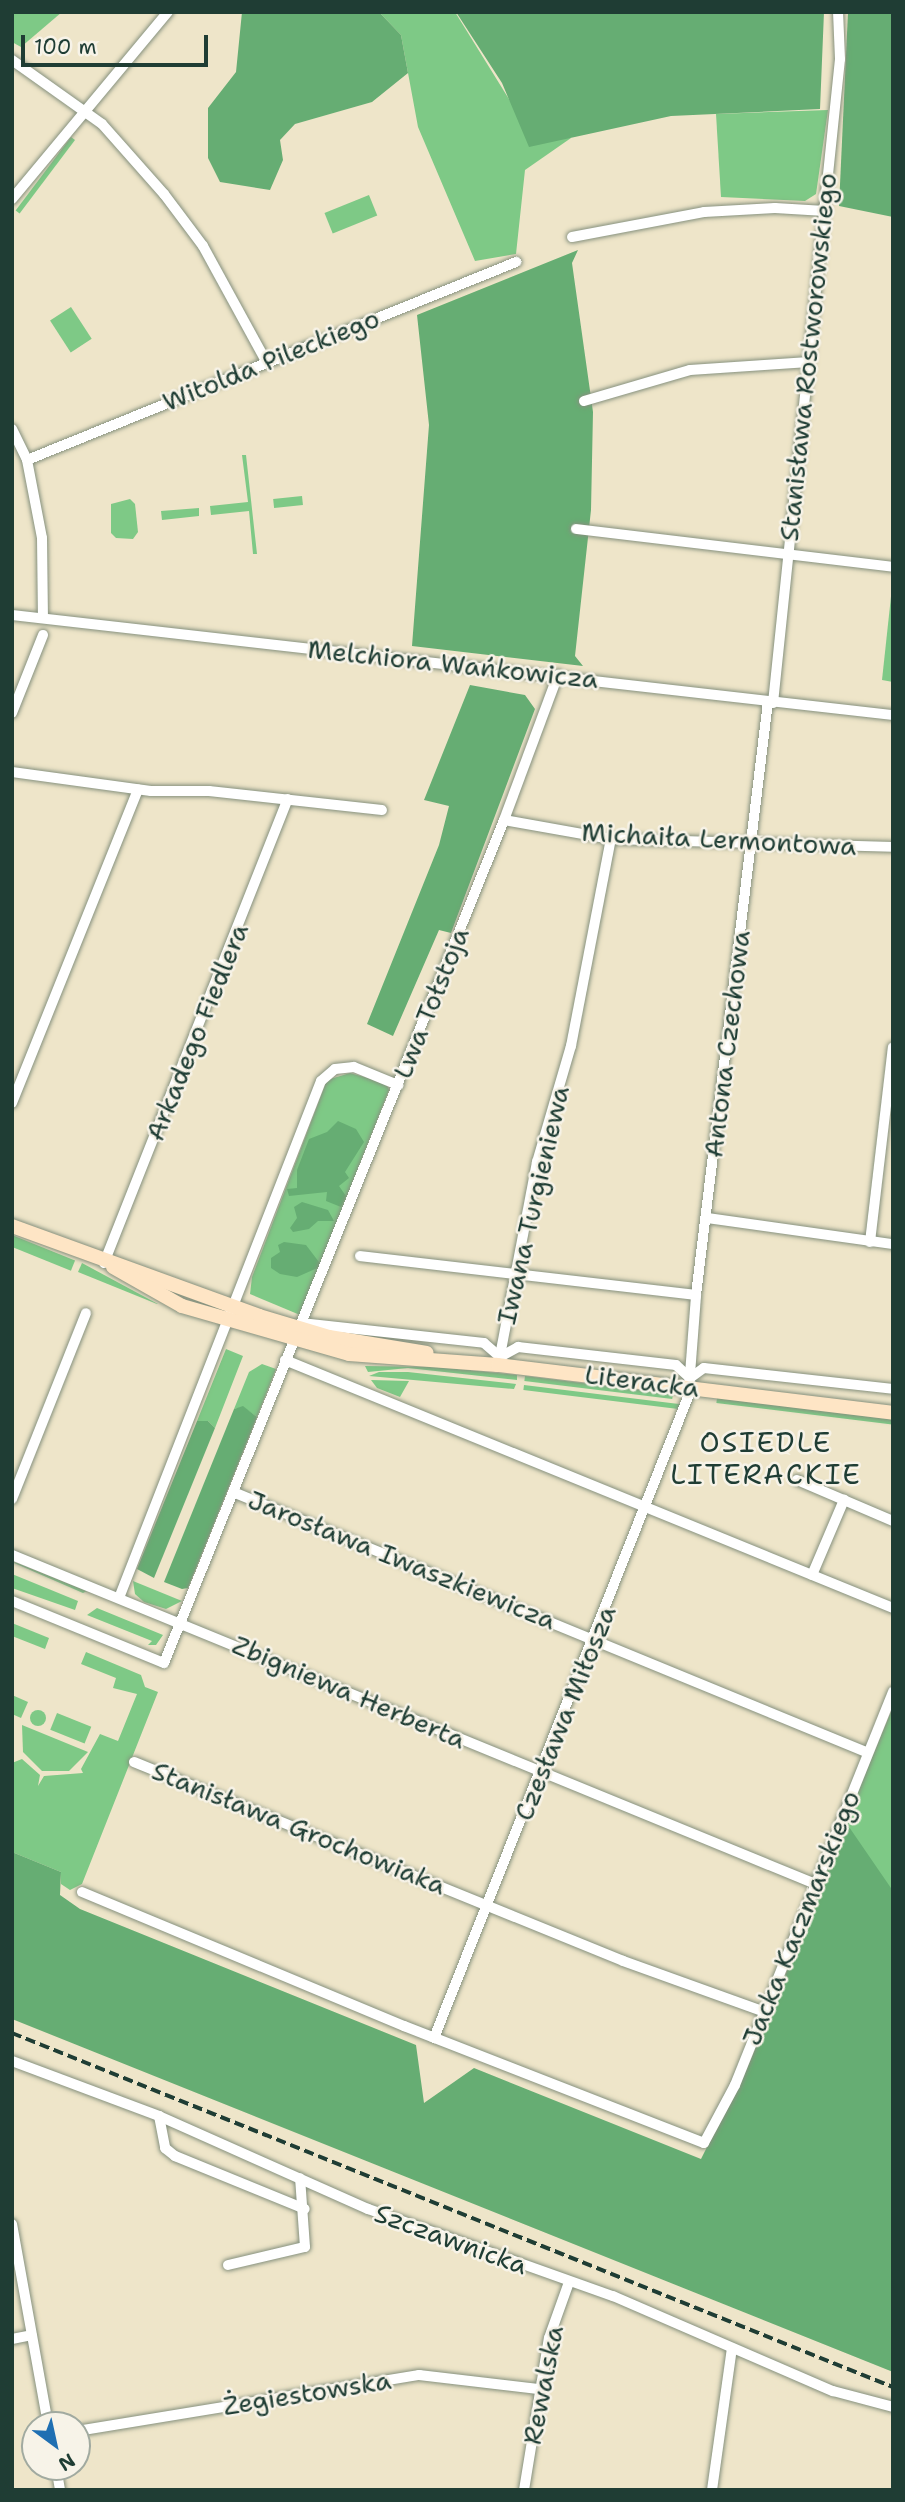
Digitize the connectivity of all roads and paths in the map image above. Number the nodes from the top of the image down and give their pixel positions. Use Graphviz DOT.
graph roads {
  1 [pos="168,12"];
  2 [pos="838,12"];
  3 [pos="12,60"];
  4 [pos="85,111"];
  5 [pos="12,199"];
  6 [pos="824,211"];
  7 [pos="572,237"];
  8 [pos="516,262"];
  9 [pos="266,361"];
  10 [pos="809,362"];
  11 [pos="584,401"];
  12 [pos="12,429"];
  13 [pos="27,460"];
  14 [pos="576,529"];
  15 [pos="786,555"];
  16 [pos="893,567"];
  17 [pos="12,615"];
  18 [pos="43,618"];
  19 [pos="43,635"];
  20 [pos="558,675"];
  21 [pos="770,702"];
  22 [pos="12,713"];
  23 [pos="893,715"];
  24 [pos="12,772"];
  25 [pos="138,789"];
  26 [pos="288,799"];
  27 [pos="382,810"];
  28 [pos="504,820"];
  29 [pos="611,839"];
  30 [pos="750,844"];
  31 [pos="893,847"];
  32 [pos="893,1046"];
  33 [pos="397,1085"];
  34 [pos="12,1103"];
  35 [pos="707,1218"];
  36 [pos="12,1226"];
  37 [pos="870,1242"];
  38 [pos="893,1244"];
  39 [pos="360,1256"];
  40 [pos="108,1265"];
  41 [pos="513,1275"];
  42 [pos="696,1295"];
  43 [pos="236,1308"];
  44 [pos="86,1313"];
  45 [pos="230,1322"];
  46 [pos="298,1331"];
  47 [pos="285,1360"];
  48 [pos="499,1361"];
  49 [pos="690,1384"];
  50 [pos="893,1389"];
  51 [pos="847,1405"];
  52 [pos="893,1407"];
  53 [pos="893,1413"];
  54 [pos="797,1480"];
  55 [pos="233,1492"];
  56 [pos="12,1499"];
  57 [pos="844,1500"];
  58 [pos="647,1509"];
  59 [pos="893,1521"];
  60 [pos="12,1555"];
  61 [pos="813,1575"];
  62 [pos="119,1598"];
  63 [pos="12,1601"];
  64 [pos="893,1608"];
  65 [pos="180,1623"];
  66 [pos="595,1638"];
  67 [pos="893,1691"];
  68 [pos="866,1752"];
  69 [pos="134,1762"];
  70 [pos="541,1772"];
  71 [pos="813,1883"];
  72 [pos="82,1892"];
  73 [pos="488,1904"];
  74 [pos="762,2011"];
  75 [pos="434,2038"];
  76 [pos="12,2061"];
  77 [pos="159,2116"];
  78 [pos="300,2178"];
  79 [pos="305,2209"];
  80 [pos="12,2224"];
  81 [pos="228,2265"];
  82 [pos="569,2282"];
  83 [pos="32,2335"];
  84 [pos="12,2339"];
  85 [pos="732,2348"];
  86 [pos="538,2389"];
  87 [pos="893,2407"];
  88 [pos="46,2411"];
  89 [pos="91,2429"];
  90 [pos="524,2490"];
  91 [pos="712,2490"];
  1 -- 4 [label="street"];
  2 -- 6 [label="street, Stanisława Rostworowskiego"];
  3 -- 4 [label="street"];
  4 -- 5 [label="street"];
  4 -- 9 [label="street"];
  6 -- 7 [label="street"];
  6 -- 10 [label="street, Stanisława Rostworowskiego"];
  8 -- 9 [label="street, Witolda Pileckiego"];
  9 -- 13 [label="street, Witolda Pileckiego"];
  10 -- 11 [label="street"];
  10 -- 15 [label="street, Stanisława Rostworowskiego"];
  12 -- 13 [label="street"];
  13 -- 18 [label="street"];
  14 -- 15 [label="street"];
  15 -- 16 [label="street"];
  15 -- 21 [label="street, Stanisława Rostworowskiego"];
  17 -- 18 [label="street, Melchiora Wańkowicza"];
  18 -- 20 [label="street, Melchiora Wańkowicza"];
  19 -- 22 [label="street"];
  20 -- 21 [label="street, Melchiora Wańkowicza"];
  20 -- 28 [label="street, Lwa Tołstoja"];
  21 -- 23 [label="street, Melchiora Wańkowicza"];
  21 -- 30 [label="street, Antona Czechowa"];
  24 -- 25 [label="street"];
  25 -- 26 [label="street"];
  25 -- 34 [label="street"];
  26 -- 27 [label="street"];
  26 -- 40 [label="street, Arkadego Fiedlera"];
  28 -- 29 [label="street, Michaiła Lermontowa"];
  28 -- 33 [label="street, Lwa Tołstoja"];
  29 -- 30 [label="street, Michaiła Lermontowa"];
  29 -- 41 [label="street, Iwana Turgieniewa"];
  30 -- 31 [label="street, Michaiła Lermontowa"];
  30 -- 35 [label="street, Antona Czechowa"];
  32 -- 37 [label="street"];
  33 -- 43 [label="street"];
  33 -- 46 [label="street, Lwa Tołstoja"];
  35 -- 37 [label="street"];
  35 -- 42 [label="street, Antona Czechowa"];
  36 -- 40 [label="street, Literacka"];
  37 -- 38 [label="street"];
  39 -- 41 [label="street"];
  40 -- 43 [label="street, Literacka"];
  40 -- 45 [label="street, Literacka"];
  41 -- 42 [label="street"];
  41 -- 48 [label="street, Iwana Turgieniewa"];
  42 -- 49 [label="street, Antona Czechowa"];
  43 -- 45 [label="street"];
  43 -- 46 [label="street, Literacka"];
  44 -- 56 [label="street"];
  45 -- 46 [label="street, Literacka"];
  45 -- 62 [label="street"];
  46 -- 47 [label="street, Lwa Tołstoja"];
  46 -- 48 [label="street, Literacka"];
  46 -- 48 [label="street"];
  47 -- 55 [label="street, Lwa Tołstoja"];
  47 -- 58 [label="street"];
  48 -- 49 [label="street, Literacka"];
  48 -- 49 [label="street"];
  49 -- 50 [label="street"];
  49 -- 51 [label="street, Literacka"];
  49 -- 58 [label="street, Czesława Miłosza"];
  51 -- 52 [label="street, Literacka"];
  51 -- 53 [label="street, Literacka"];
  54 -- 57 [label="street"];
  55 -- 65 [label="street, Lwa Tołstoja"];
  55 -- 66 [label="street, Jarosława Iwaszkiewicza"];
  57 -- 59 [label="street"];
  57 -- 61 [label="street"];
  58 -- 61 [label="street"];
  58 -- 66 [label="street, Czesława Miłosza"];
  60 -- 62 [label="street, Zbigniewa Herberta"];
  61 -- 64 [label="street"];
  62 -- 65 [label="street, Zbigniewa Herberta"];
  63 -- 65 [label="street, Lwa Tołstoja"];
  65 -- 70 [label="street, Zbigniewa Herberta"];
  66 -- 68 [label="street, Jarosława Iwaszkiewicza"];
  66 -- 70 [label="street, Czesława Miłosza"];
  67 -- 68 [label="street, Jacka Kaczmarskiego"];
  68 -- 71 [label="street, Jacka Kaczmarskiego"];
  69 -- 73 [label="street, Stanisława Grochowiaka"];
  70 -- 71 [label="street, Zbigniewa Herberta"];
  70 -- 73 [label="street, Czesława Miłosza"];
  71 -- 74 [label="street, Jacka Kaczmarskiego"];
  72 -- 75 [label="street"];
  73 -- 74 [label="street, Stanisława Grochowiaka"];
  73 -- 75 [label="street, Czesława Miłosza"];
  74 -- 75 [label="street, Jacka Kaczmarskiego"];
  76 -- 77 [label="street, Szczawnicka"];
  77 -- 78 [label="street, Szczawnicka"];
  77 -- 79 [label="street"];
  78 -- 79 [label="street"];
  78 -- 82 [label="street, Szczawnicka"];
  79 -- 81 [label="street"];
  80 -- 83 [label="street"];
  82 -- 85 [label="street, Szczawnicka"];
  82 -- 86 [label="street, Rewalska"];
  83 -- 84 [label="street"];
  83 -- 88 [label="street"];
  85 -- 87 [label="street, Szczawnicka"];
  85 -- 91 [label="street"];
  86 -- 89 [label="street, Żegiestowska"];
  86 -- 90 [label="street, Rewalska"];
}
